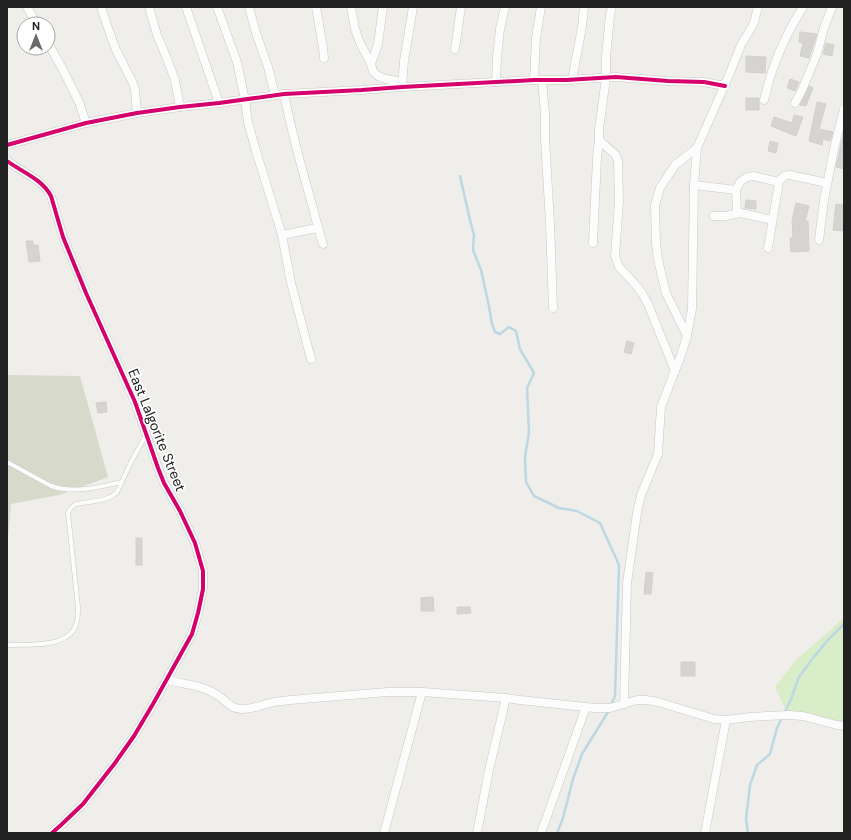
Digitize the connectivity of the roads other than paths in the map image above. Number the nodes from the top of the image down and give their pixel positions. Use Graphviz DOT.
graph roads {
  1 [pos="27,7"];
  2 [pos="101,7"];
  3 [pos="149,7"];
  4 [pos="186,7"];
  5 [pos="216,7"];
  6 [pos="249,7"];
  7 [pos="316,7"];
  8 [pos="351,7"];
  9 [pos="383,7"];
  10 [pos="413,7"];
  11 [pos="460,7"];
  12 [pos="505,7"];
  13 [pos="541,7"];
  14 [pos="584,7"];
  15 [pos="612,7"];
  16 [pos="758,7"];
  17 [pos="803,7"];
  18 [pos="832,7"];
  19 [pos="32,16"];
  20 [pos="455,49"];
  21 [pos="55,56"];
  22 [pos="324,58"];
  23 [pos="371,64"];
  24 [pos="606,78"];
  25 [pos="572,80"];
  26 [pos="538,81"];
  27 [pos="496,82"];
  28 [pos="402,85"];
  29 [pos="725,86"];
  30 [pos="284,94"];
  31 [pos="275,95"];
  32 [pos="245,100"];
  33 [pos="764,100"];
  34 [pos="219,103"];
  35 [pos="795,103"];
  36 [pos="180,107"];
  37 [pos="844,109"];
  38 [pos="138,113"];
  39 [pos="86,123"];
  40 [pos="599,139"];
  41 [pos="7,145"];
  42 [pos="697,148"];
  43 [pos="7,161"];
  44 [pos="780,182"];
  45 [pos="827,183"];
  46 [pos="694,185"];
  47 [pos="736,190"];
  48 [pos="737,213"];
  49 [pos="714,216"];
  50 [pos="772,220"];
  51 [pos="317,228"];
  52 [pos="282,235"];
  53 [pos="819,240"];
  54 [pos="593,243"];
  55 [pos="323,244"];
  56 [pos="768,248"];
  57 [pos="552,308"];
  58 [pos="687,336"];
  59 [pos="311,359"];
  60 [pos="675,371"];
  61 [pos="146,435"];
  62 [pos="7,462"];
  63 [pos="122,482"];
  64 [pos="7,645"];
  65 [pos="167,680"];
  66 [pos="422,692"];
  67 [pos="506,698"];
  68 [pos="624,704"];
  69 [pos="586,707"];
  70 [pos="726,720"];
  71 [pos="844,726"];
  72 [pos="52,833"];
  73 [pos="384,833"];
  74 [pos="477,833"];
  75 [pos="541,833"];
  76 [pos="705,833"];
  1 -- 19 [label="street"];
  2 -- 38 [label="street"];
  3 -- 36 [label="street"];
  4 -- 34 [label="street"];
  5 -- 32 [label="street"];
  6 -- 31 [label="street"];
  7 -- 22 [label="street"];
  8 -- 23 [label="street"];
  9 -- 23 [label="street"];
  10 -- 28 [label="street"];
  11 -- 20 [label="street"];
  12 -- 27 [label="street"];
  13 -- 26 [label="street"];
  14 -- 25 [label="street"];
  15 -- 24 [label="street"];
  16 -- 29 [label="street"];
  17 -- 33 [label="street"];
  18 -- 35 [label="street"];
  21 -- 39 [label="street"];
  23 -- 28 [label="street"];
  24 -- 25 [label="street"];
  24 -- 29 [label="street"];
  24 -- 40 [label="street"];
  25 -- 26 [label="street"];
  26 -- 27 [label="street"];
  26 -- 57 [label="street"];
  27 -- 28 [label="street"];
  28 -- 30 [label="street"];
  29 -- 42 [label="street"];
  30 -- 31 [label="street"];
  30 -- 51 [label="street"];
  31 -- 32 [label="street"];
  32 -- 34 [label="street"];
  32 -- 52 [label="street"];
  34 -- 36 [label="street"];
  36 -- 38 [label="street"];
  37 -- 45 [label="street"];
  38 -- 39 [label="street"];
  39 -- 41 [label="street"];
  40 -- 54 [label="street"];
  40 -- 60 [label="street"];
  42 -- 46 [label="street"];
  42 -- 58 [label="street"];
  43 -- 61 [label="street, East Lalgorite Street"];
  44 -- 45 [label="street"];
  44 -- 47 [label="street"];
  44 -- 50 [label="street"];
  45 -- 53 [label="street"];
  46 -- 47 [label="street"];
  46 -- 58 [label="street"];
  47 -- 48 [label="street"];
  48 -- 49 [label="street"];
  48 -- 50 [label="street"];
  50 -- 56 [label="street"];
  51 -- 52 [label="street"];
  51 -- 55 [label="street"];
  52 -- 59 [label="street"];
  58 -- 60 [label="street"];
  60 -- 68 [label="street"];
  61 -- 63 [label="lane"];
  61 -- 65 [label="street, East Lalgorite Street"];
  62 -- 63 [label="lane"];
  63 -- 64 [label="lane"];
  65 -- 66 [label="street"];
  65 -- 72 [label="street, East Lalgorite Street"];
  66 -- 67 [label="street"];
  66 -- 73 [label="street"];
  67 -- 69 [label="street"];
  67 -- 74 [label="street"];
  68 -- 69 [label="street"];
  68 -- 70 [label="street"];
  69 -- 75 [label="street"];
  70 -- 71 [label="street"];
  70 -- 76 [label="street"];
}
